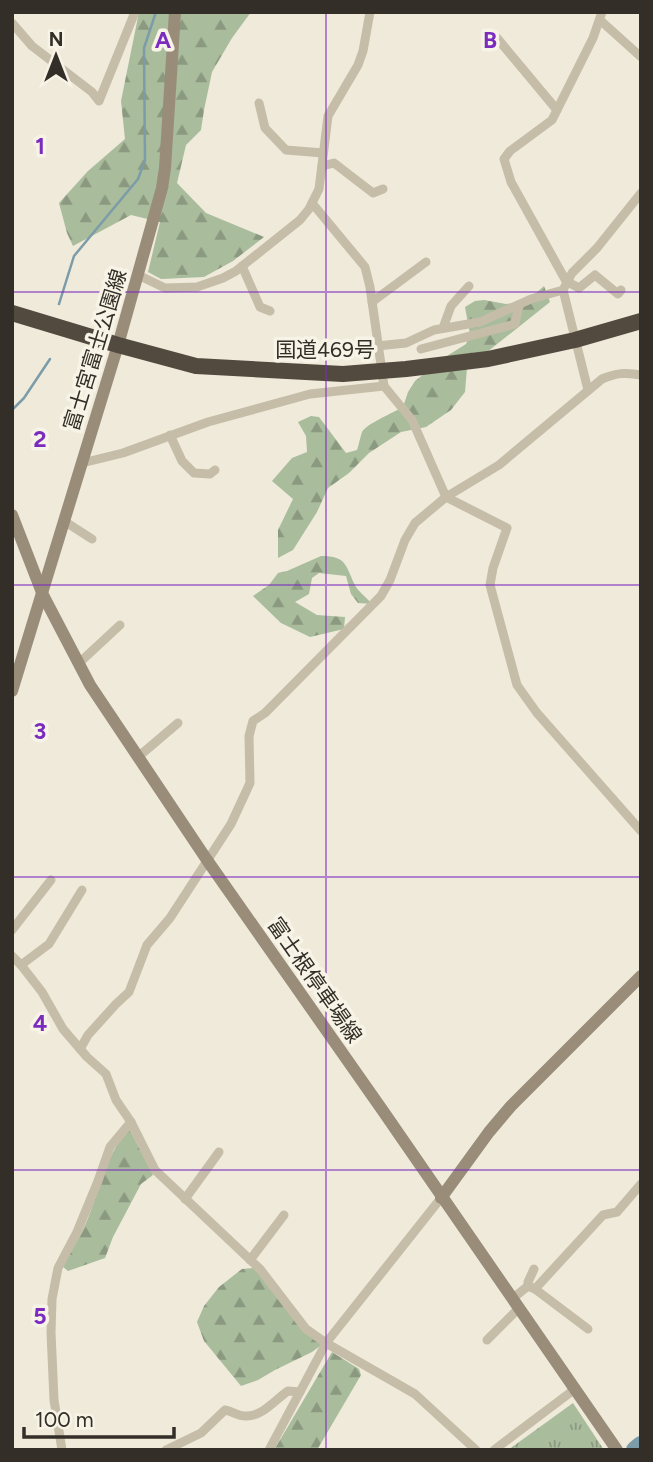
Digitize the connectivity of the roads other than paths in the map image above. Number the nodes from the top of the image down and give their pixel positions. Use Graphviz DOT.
graph roads {
  1 [pos="135,12"];
  2 [pos="174,12"];
  3 [pos="370,12"];
  4 [pos="601,16"];
  5 [pos="12,23"];
  6 [pos="497,38"];
  7 [pos="641,57"];
  8 [pos="259,103"];
  9 [pos="557,110"];
  10 [pos="323,153"];
  11 [pos="322,166"];
  12 [pos="383,189"];
  13 [pos="641,193"];
  14 [pos="312,203"];
  15 [pos="426,262"];
  16 [pos="242,266"];
  17 [pos="138,275"];
  18 [pos="470,286"];
  19 [pos="565,286"];
  20 [pos="621,290"];
  21 [pos="372,302"];
  22 [pos="519,305"];
  23 [pos="270,311"];
  24 [pos="12,313"];
  25 [pos="641,321"];
  26 [pos="443,328"];
  27 [pos="575,340"];
  28 [pos="118,345"];
  29 [pos="377,346"];
  30 [pos="421,349"];
  31 [pos="641,374"];
  32 [pos="383,379"];
  33 [pos="588,390"];
  34 [pos="170,435"];
  35 [pos="82,463"];
  36 [pos="215,470"];
  37 [pos="446,498"];
  38 [pos="12,515"];
  39 [pos="64,521"];
  40 [pos="92,539"];
  41 [pos="43,595"];
  42 [pos="120,625"];
  43 [pos="78,664"];
  44 [pos="12,691"];
  45 [pos="178,723"];
  46 [pos="138,757"];
  47 [pos="641,831"];
  48 [pos="207,860"];
  49 [pos="51,880"];
  50 [pos="82,890"];
  51 [pos="12,930"];
  52 [pos="12,956"];
  53 [pos="22,965"];
  54 [pos="641,976"];
  55 [pos="80,1049"];
  56 [pos="131,1122"];
  57 [pos="219,1152"];
  58 [pos="641,1184"];
  59 [pos="442,1198"];
  60 [pos="185,1199"];
  61 [pos="284,1215"];
  62 [pos="250,1260"];
  63 [pos="534,1269"];
  64 [pos="532,1287"];
  65 [pos="515,1303"];
  66 [pos="588,1329"];
  67 [pos="487,1340"];
  68 [pos="326,1343"];
  69 [pos="575,1389"];
  70 [pos="300,1392"];
  71 [pos="62,1450"];
  72 [pos="166,1450"];
  73 [pos="269,1450"];
  74 [pos="476,1450"];
  75 [pos="494,1450"];
  76 [pos="617,1450"];
  1 -- 5 [label="street"];
  2 -- 17 [label="main road, 富士宮富士公園線"];
  3 -- 10 [label="street"];
  4 -- 7 [label="street"];
  4 -- 9 [label="street"];
  6 -- 9 [label="street"];
  8 -- 10 [label="street"];
  9 -- 19 [label="street"];
  10 -- 11 [label="street"];
  11 -- 12 [label="street"];
  11 -- 14 [label="street"];
  13 -- 19 [label="street"];
  14 -- 16 [label="street"];
  14 -- 21 [label="street"];
  15 -- 21 [label="street"];
  16 -- 17 [label="street"];
  16 -- 23 [label="street"];
  17 -- 28 [label="main road, 富士宮富士公園線"];
  18 -- 26 [label="street"];
  19 -- 20 [label="street"];
  19 -- 22 [label="street"];
  19 -- 27 [label="street"];
  21 -- 29 [label="street"];
  22 -- 26 [label="street"];
  22 -- 30 [label="street"];
  24 -- 28 [label="highway, 国道469号"];
  25 -- 27 [label="highway, 国道469号"];
  26 -- 29 [label="street"];
  27 -- 32 [label="highway, 国道469号"];
  27 -- 33 [label="street"];
  28 -- 32 [label="highway, 国道469号"];
  28 -- 35 [label="main road, 富士宮富士公園線"];
  29 -- 32 [label="street"];
  31 -- 33 [label="street"];
  32 -- 34 [label="street"];
  32 -- 37 [label="street"];
  33 -- 37 [label="street"];
  34 -- 35 [label="street"];
  34 -- 36 [label="street"];
  35 -- 39 [label="main road, 富士宮富士公園線"];
  37 -- 47 [label="street"];
  37 -- 48 [label="street"];
  38 -- 41 [label="main road, 富士根停車場線"];
  39 -- 40 [label="street"];
  39 -- 41 [label="main road, 富士宮富士公園線"];
  41 -- 43 [label="main road, 富士根停車場線"];
  41 -- 44 [label="main road, 富士宮富士公園線"];
  42 -- 43 [label="street"];
  43 -- 46 [label="main road, 富士根停車場線"];
  45 -- 46 [label="street"];
  46 -- 48 [label="main road, 富士根停車場線"];
  48 -- 55 [label="street"];
  48 -- 59 [label="main road, 富士根停車場線"];
  49 -- 51 [label="street"];
  50 -- 53 [label="street"];
  52 -- 53 [label="street"];
  53 -- 55 [label="street"];
  54 -- 59 [label="main road"];
  55 -- 56 [label="street"];
  56 -- 60 [label="street"];
  56 -- 71 [label="street"];
  57 -- 60 [label="street"];
  58 -- 64 [label="street"];
  59 -- 65 [label="main road, 富士根停車場線"];
  59 -- 68 [label="street"];
  60 -- 62 [label="street"];
  61 -- 62 [label="street"];
  62 -- 68 [label="street"];
  63 -- 64 [label="street"];
  64 -- 65 [label="street"];
  64 -- 66 [label="street"];
  65 -- 67 [label="street"];
  65 -- 69 [label="main road, 富士根停車場線"];
  68 -- 70 [label="street"];
  68 -- 74 [label="street"];
  69 -- 75 [label="street"];
  69 -- 76 [label="main road, 富士根停車場線"];
  70 -- 72 [label="street"];
  70 -- 73 [label="street"];
}
